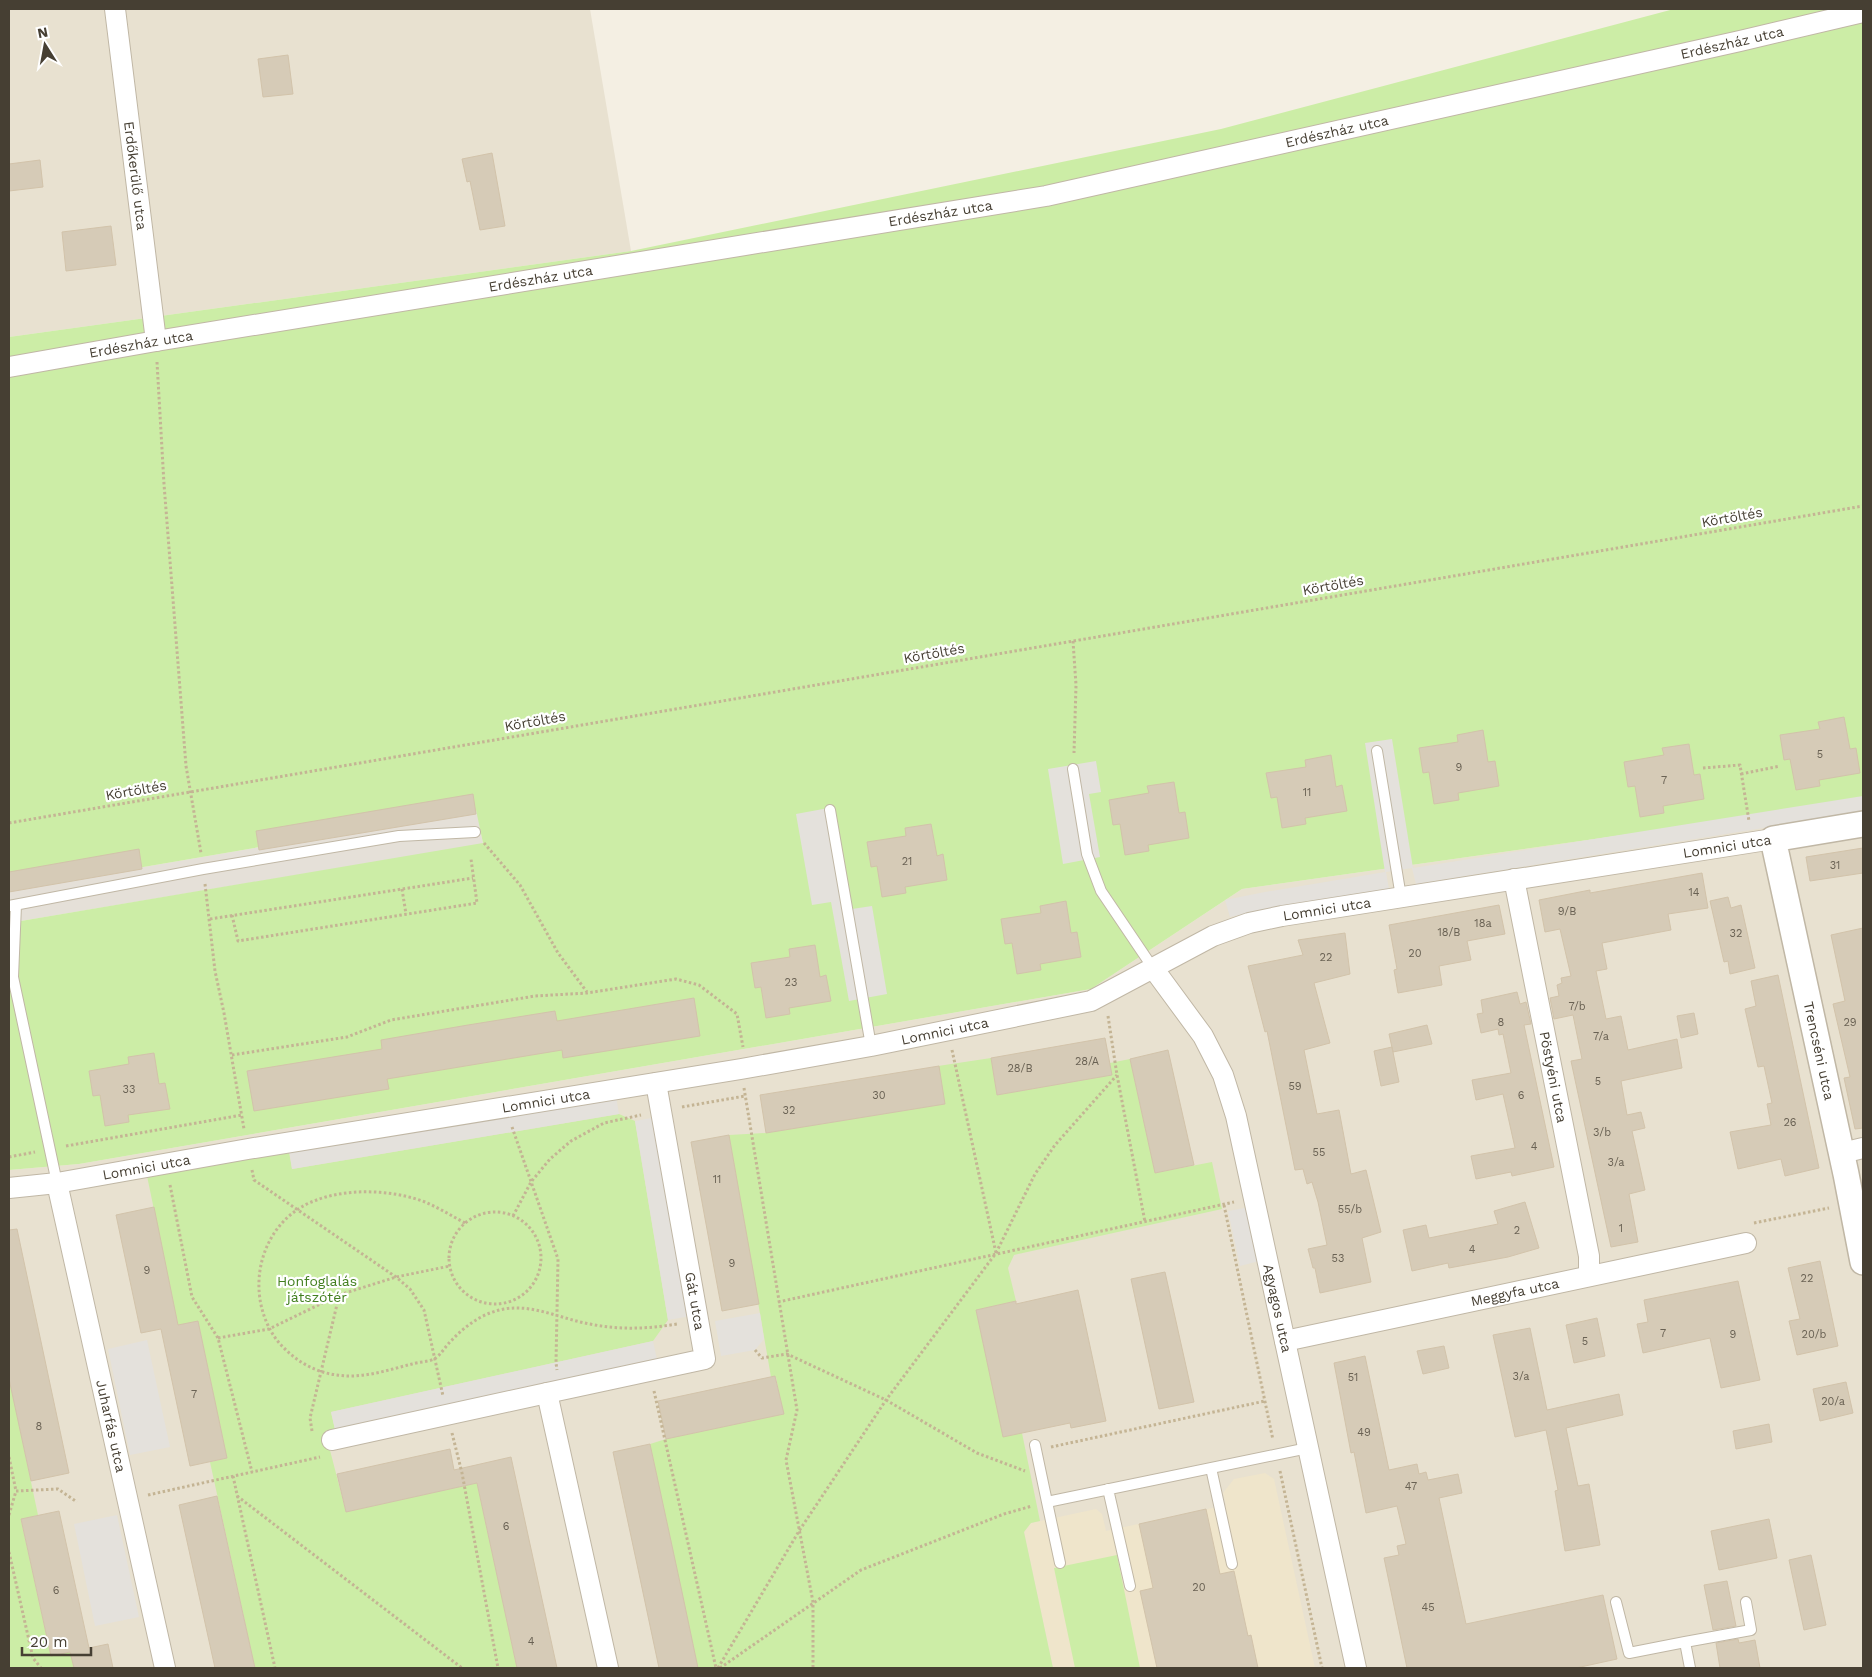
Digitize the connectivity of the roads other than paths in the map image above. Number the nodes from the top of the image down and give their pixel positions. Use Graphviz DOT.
graph roads {
  1 [pos="115,9"];
  2 [pos="1863,12"];
  3 [pos="156,342"];
  4 [pos="9,367"];
  5 [pos="1377,751"];
  6 [pos="1073,769"];
  7 [pos="830,810"];
  8 [pos="1863,824"];
  9 [pos="475,832"];
  10 [pos="1763,841"];
  11 [pos="1514,879"];
  12 [pos="1401,897"];
  13 [pos="12,905"];
  14 [pos="1153,968"];
  15 [pos="871,1046"];
  16 [pos="656,1083"];
  17 [pos="1852,1151"];
  18 [pos="57,1183"];
  19 [pos="9,1188"];
  20 [pos="1746,1243"];
  21 [pos="1863,1262"];
  22 [pos="1590,1276"];
  23 [pos="1285,1341"];
  24 [pos="554,1392"];
  25 [pos="324,1445"];
  26 [pos="1035,1448"];
  27 [pos="1308,1448"];
  28 [pos="1211,1468"];
  29 [pos="1108,1489"];
  30 [pos="1047,1502"];
  31 [pos="1060,1563"];
  32 [pos="1232,1564"];
  33 [pos="1130,1586"];
  34 [pos="1616,1602"];
  35 [pos="1746,1602"];
  36 [pos="1685,1642"];
  37 [pos="165,1668"];
  38 [pos="608,1668"];
  39 [pos="1356,1668"];
  40 [pos="1690,1668"];
  1 -- 3 [label="street, Erdőkerülő utca"];
  2 -- 3 [label="street, Erdészház utca"];
  3 -- 4 [label="street, Erdészház utca"];
  5 -- 12 [label="lane"];
  6 -- 14 [label="lane"];
  7 -- 15 [label="lane"];
  8 -- 10 [label="street, Lomnici utca"];
  9 -- 13 [label="lane"];
  10 -- 11 [label="street, Lomnici utca"];
  10 -- 17 [label="street, Trencséni utca"];
  11 -- 12 [label="street, Lomnici utca"];
  11 -- 22 [label="street, Pöstyéni utca"];
  12 -- 14 [label="street, Lomnici utca"];
  13 -- 18 [label="lane"];
  14 -- 15 [label="street, Lomnici utca"];
  14 -- 23 [label="street, Agyagos utca"];
  15 -- 16 [label="street, Lomnici utca"];
  16 -- 18 [label="street, Lomnici utca"];
  16 -- 24 [label="street, Gát utca"];
  17 -- 21 [label="street, Trencséni utca"];
  18 -- 19 [label="street, Lomnici utca"];
  18 -- 37 [label="street, Juharfás utca"];
  20 -- 22 [label="street, Meggyfa utca"];
  22 -- 23 [label="street, Meggyfa utca"];
  23 -- 27 [label="street, Agyagos utca"];
  24 -- 25 [label="street, Gát utca"];
  24 -- 38 [label="street"];
  26 -- 30 [label="lane"];
  27 -- 28 [label="lane"];
  27 -- 39 [label="street, Agyagos utca"];
  28 -- 29 [label="lane"];
  28 -- 32 [label="lane"];
  29 -- 30 [label="lane"];
  29 -- 33 [label="lane"];
  30 -- 31 [label="lane"];
  34 -- 36 [label="lane"];
  35 -- 36 [label="lane"];
  36 -- 40 [label="lane"];
}
